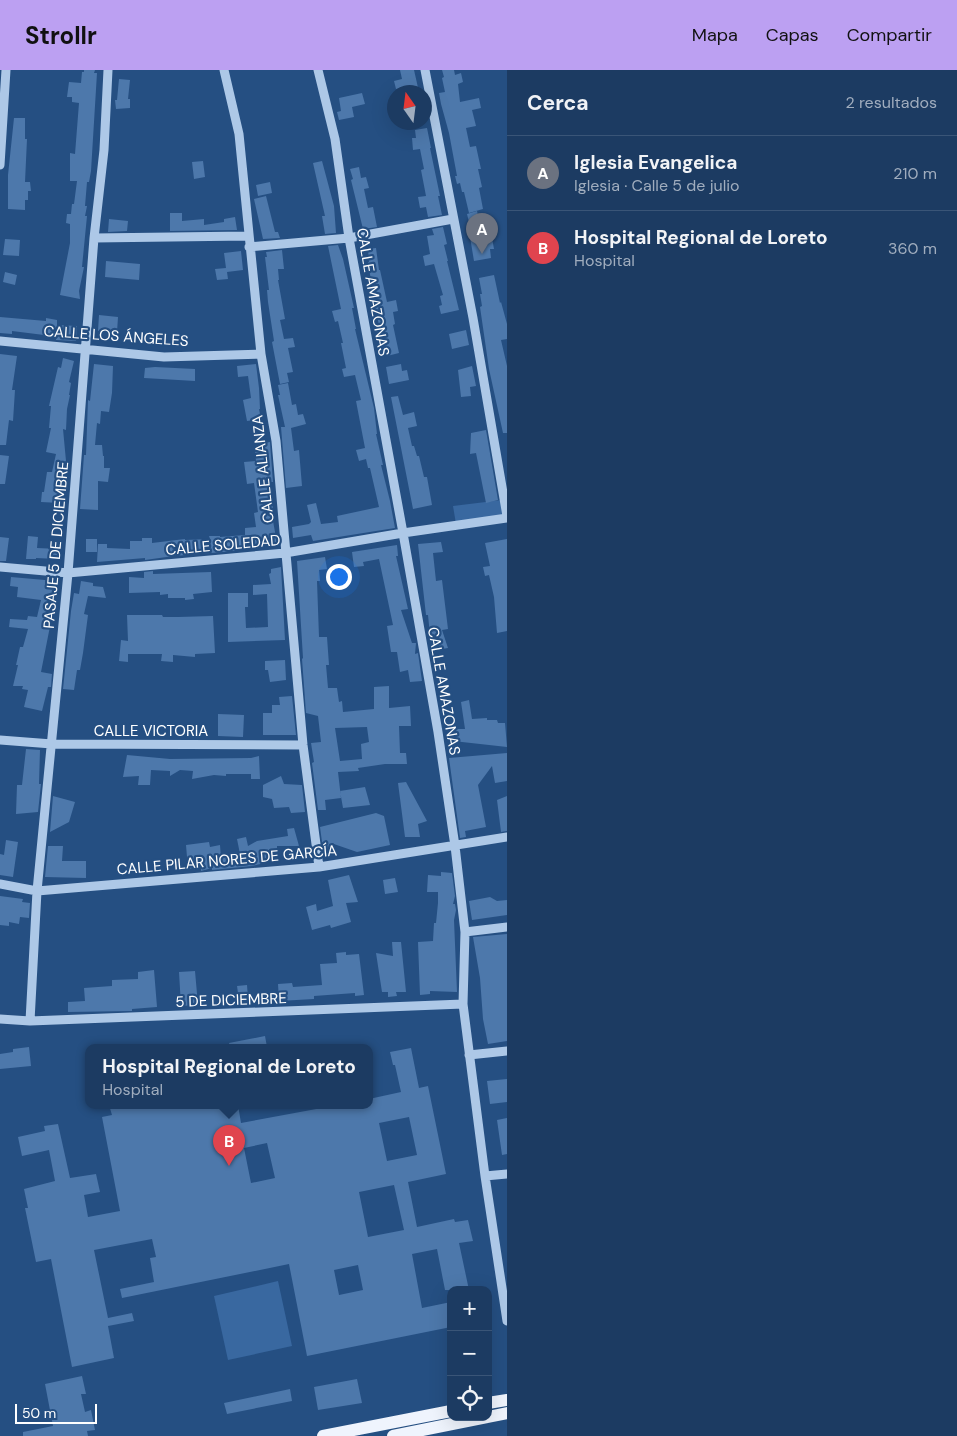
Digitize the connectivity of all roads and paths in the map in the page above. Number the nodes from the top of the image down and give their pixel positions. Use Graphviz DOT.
graph roads {
  1 [pos="6,70"];
  2 [pos="108,70"];
  3 [pos="224,70"];
  4 [pos="318,70"];
  5 [pos="425,70"];
  6 [pos="0,165"];
  7 [pos="453,219"];
  8 [pos="248,236"];
  9 [pos="94,238"];
  10 [pos="349,238"];
  11 [pos="249,248"];
  12 [pos="0,341"];
  13 [pos="86,349"];
  14 [pos="261,354"];
  15 [pos="507,517"];
  16 [pos="403,533"];
  17 [pos="285,553"];
  18 [pos="0,567"];
  19 [pos="68,572"];
  20 [pos="0,740"];
  21 [pos="52,744"];
  22 [pos="303,745"];
  23 [pos="507,837"];
  24 [pos="455,846"];
  25 [pos="319,867"];
  26 [pos="0,884"];
  27 [pos="37,891"];
  28 [pos="507,927"];
  29 [pos="465,932"];
  30 [pos="463,1004"];
  31 [pos="0,1020"];
  32 [pos="30,1021"];
  33 [pos="507,1050"];
  34 [pos="469,1055"];
  35 [pos="507,1174"];
  36 [pos="485,1176"];
  37 [pos="507,1321"];
  38 [pos="507,1400"];
  39 [pos="492,1403"];
  40 [pos="447,1412"];
  41 [pos="507,1413"];
  42 [pos="492,1416"];
  43 [pos="468,1421"];
  44 [pos="323,1436"];
  45 [pos="394,1436"];
  1 -- 6 [label="street"];
  2 -- 9 [label="street, PASAJE 5 DE DICIEMBRE"];
  3 -- 8 [label="street, CALLE ALIANZA"];
  4 -- 10 [label="street, CALLE AMAZONAS"];
  5 -- 7 [label="street"];
  7 -- 10 [label="street"];
  7 -- 15 [label="street"];
  8 -- 9 [label="street"];
  8 -- 11 [label="street, CALLE ALIANZA"];
  9 -- 13 [label="street, PASAJE 5 DE DICIEMBRE"];
  10 -- 11 [label="street"];
  10 -- 16 [label="street, CALLE AMAZONAS"];
  11 -- 14 [label="street, CALLE ALIANZA"];
  12 -- 13 [label="street, CALLE LOS ÁNGELES"];
  13 -- 14 [label="street, CALLE LOS ÁNGELES"];
  13 -- 19 [label="street, PASAJE 5 DE DICIEMBRE"];
  14 -- 17 [label="street, CALLE ALIANZA"];
  15 -- 16 [label="street, CALLE SOLEDAD"];
  16 -- 17 [label="street, CALLE SOLEDAD"];
  16 -- 24 [label="street, CALLE AMAZONAS"];
  17 -- 19 [label="street, CALLE SOLEDAD"];
  17 -- 22 [label="street, CALLE ALIANZA"];
  18 -- 19 [label="street, CALLE SOLEDAD"];
  19 -- 21 [label="street, PASAJE 5 DE DICIEMBRE"];
  20 -- 21 [label="street, CALLE VICTORIA"];
  21 -- 22 [label="street, CALLE VICTORIA"];
  21 -- 27 [label="street, PASAJE 5 DE DICIEMBRE"];
  22 -- 25 [label="street, CALLE ALIANZA"];
  23 -- 24 [label="street, CALLE PILAR NORES DE GARCÍA"];
  24 -- 25 [label="street, CALLE PILAR NORES DE GARCÍA"];
  24 -- 29 [label="street, CALLE AMAZONAS"];
  25 -- 27 [label="street, CALLE PILAR NORES DE GARCÍA"];
  26 -- 27 [label="street, CALLE PILAR NORES DE GARCÍA"];
  27 -- 32 [label="street, PASAJE 5 DE DICIEMBRE"];
  28 -- 29 [label="street"];
  29 -- 30 [label="street, CALLE AMAZONAS"];
  30 -- 32 [label="street, 5 DE DICIEMBRE"];
  30 -- 34 [label="street, CALLE AMAZONAS"];
  31 -- 32 [label="street, 5 DE DICIEMBRE"];
  33 -- 34 [label="street"];
  34 -- 36 [label="street, CALLE AMAZONAS"];
  35 -- 36 [label="street"];
  36 -- 37 [label="street, CALLE AMAZONAS"];
  38 -- 39 [label="main road"];
  40 -- 44 [label="main road"];
  41 -- 42 [label="main road"];
  43 -- 45 [label="main road"];
}
